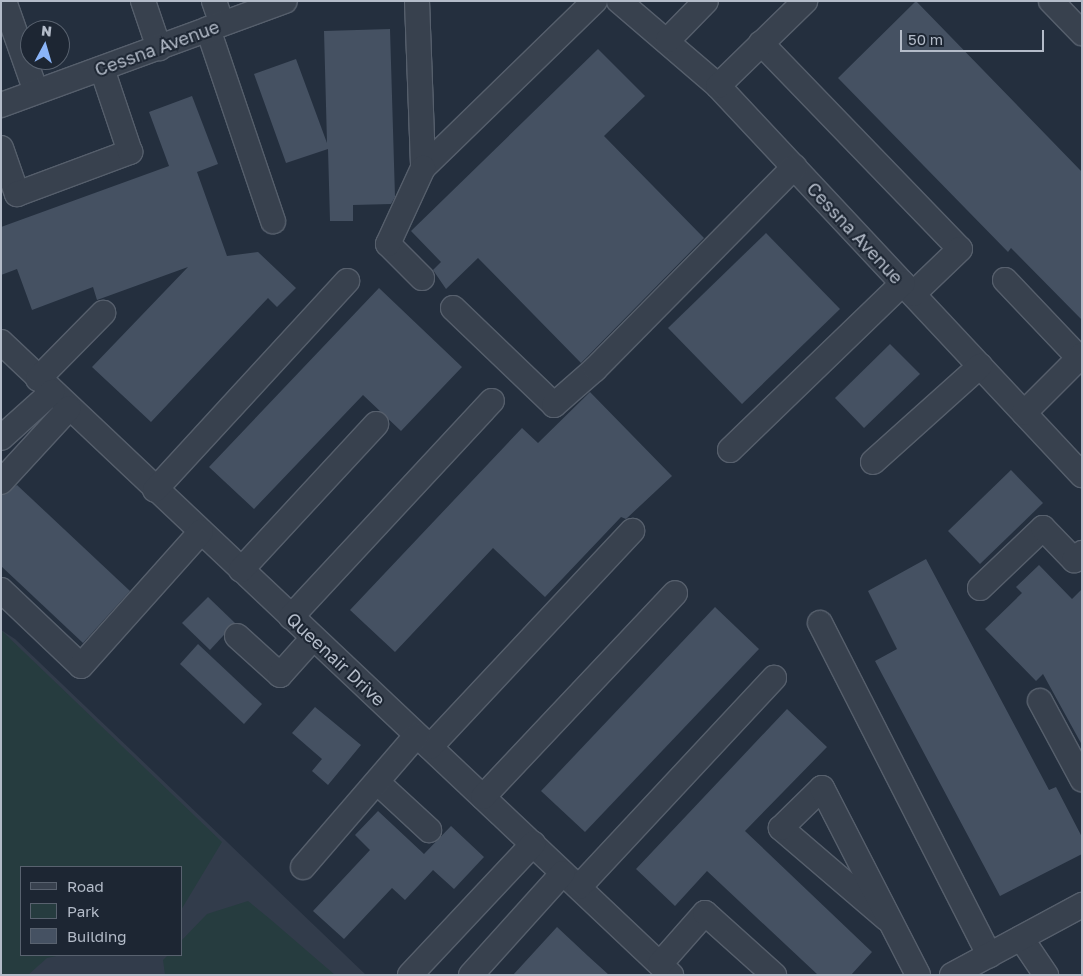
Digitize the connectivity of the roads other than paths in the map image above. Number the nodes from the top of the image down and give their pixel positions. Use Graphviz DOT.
graph roads {
  1 [pos="4,1"];
  2 [pos="143,1"];
  3 [pos="214,1"];
  4 [pos="285,1"];
  5 [pos="417,1"];
  6 [pos="595,1"];
  7 [pos="619,1"];
  8 [pos="706,1"];
  9 [pos="805,1"];
  10 [pos="1051,1"];
  11 [pos="215,27"];
  12 [pos="1082,33"];
  13 [pos="668,40"];
  14 [pos="761,44"];
  15 [pos="159,48"];
  16 [pos="102,69"];
  17 [pos="718,86"];
  18 [pos="36,92"];
  19 [pos="1,104"];
  20 [pos="1,148"];
  21 [pos="794,167"];
  22 [pos="424,168"];
  23 [pos="272,221"];
  24 [pos="422,278"];
  25 [pos="1005,280"];
  26 [pos="347,281"];
  27 [pos="908,289"];
  28 [pos="453,308"];
  29 [pos="103,313"];
  30 [pos="1,342"];
  31 [pos="1080,356"];
  32 [pos="980,366"];
  33 [pos="45,386"];
  34 [pos="492,401"];
  35 [pos="69,408"];
  36 [pos="1024,413"];
  37 [pos="376,424"];
  38 [pos="1,438"];
  39 [pos="730,450"];
  40 [pos="873,462"];
  41 [pos="1082,475"];
  42 [pos="1,482"];
  43 [pos="155,490"];
  44 [pos="632,531"];
  45 [pos="201,532"];
  46 [pos="1082,553"];
  47 [pos="241,570"];
  48 [pos="980,588"];
  49 [pos="1,590"];
  50 [pos="675,593"];
  51 [pos="291,617"];
  52 [pos="820,623"];
  53 [pos="237,636"];
  54 [pos="313,638"];
  55 [pos="774,678"];
  56 [pos="1040,701"];
  57 [pos="424,741"];
  58 [pos="1082,779"];
  59 [pos="377,782"];
  60 [pos="483,797"];
  61 [pos="429,830"];
  62 [pos="533,844"];
  63 [pos="303,867"];
  64 [pos="571,880"];
  65 [pos="1082,906"];
  66 [pos="887,919"];
  67 [pos="1021,938"];
  68 [pos="989,955"];
  69 [pos="665,969"];
  70 [pos="410,975"];
  71 [pos="471,975"];
  72 [pos="774,975"];
  73 [pos="918,975"];
  74 [pos="952,975"];
  75 [pos="1046,975"];
  1 -- 18 [label="street"];
  2 -- 15 [label="street"];
  3 -- 11 [label="street"];
  4 -- 11 [label="street, Cessna Avenue"];
  5 -- 22 [label="street"];
  6 -- 22 [label="street"];
  7 -- 13 [label="street, Cessna Avenue"];
  8 -- 13 [label="street"];
  9 -- 14 [label="street"];
  10 -- 12 [label="street"];
  11 -- 15 [label="street, Cessna Avenue"];
  11 -- 23 [label="street"];
  13 -- 17 [label="street, Cessna Avenue"];
  14 -- 17 [label="street"];
  14 -- 27 [label="street"];
  15 -- 16 [label="street, Cessna Avenue"];
  16 -- 18 [label="street, Cessna Avenue"];
  16 -- 20 [label="street"];
  17 -- 21 [label="street, Cessna Avenue"];
  18 -- 19 [label="street, Cessna Avenue"];
  21 -- 27 [label="street, Cessna Avenue"];
  21 -- 28 [label="street"];
  22 -- 24 [label="street"];
  25 -- 31 [label="street"];
  26 -- 43 [label="street"];
  27 -- 32 [label="street, Cessna Avenue"];
  27 -- 39 [label="street"];
  29 -- 33 [label="street"];
  30 -- 33 [label="street, Queenair Drive"];
  31 -- 36 [label="street"];
  32 -- 36 [label="street, Cessna Avenue"];
  32 -- 40 [label="street"];
  33 -- 35 [label="street, Queenair Drive"];
  33 -- 38 [label="street"];
  34 -- 51 [label="street"];
  35 -- 42 [label="street"];
  35 -- 43 [label="street, Queenair Drive"];
  36 -- 41 [label="street, Cessna Avenue"];
  37 -- 47 [label="street"];
  43 -- 45 [label="street, Queenair Drive"];
  44 -- 57 [label="street"];
  45 -- 47 [label="street, Queenair Drive"];
  45 -- 49 [label="street"];
  46 -- 48 [label="street"];
  47 -- 51 [label="street, Queenair Drive"];
  50 -- 60 [label="street"];
  51 -- 54 [label="street, Queenair Drive"];
  52 -- 68 [label="street"];
  53 -- 54 [label="street"];
  54 -- 57 [label="street, Queenair Drive"];
  55 -- 64 [label="street"];
  56 -- 58 [label="street"];
  57 -- 59 [label="street"];
  57 -- 60 [label="street, Queenair Drive"];
  59 -- 61 [label="street"];
  59 -- 63 [label="street"];
  60 -- 62 [label="street, Queenair Drive"];
  62 -- 64 [label="street, Queenair Drive"];
  62 -- 70 [label="street"];
  64 -- 69 [label="street, Queenair Drive"];
  64 -- 71 [label="street"];
  65 -- 67 [label="street"];
  66 -- 66 [label="street"];
  66 -- 73 [label="street"];
  67 -- 68 [label="street"];
  67 -- 75 [label="street"];
  68 -- 74 [label="street"];
  69 -- 72 [label="street"];
}
